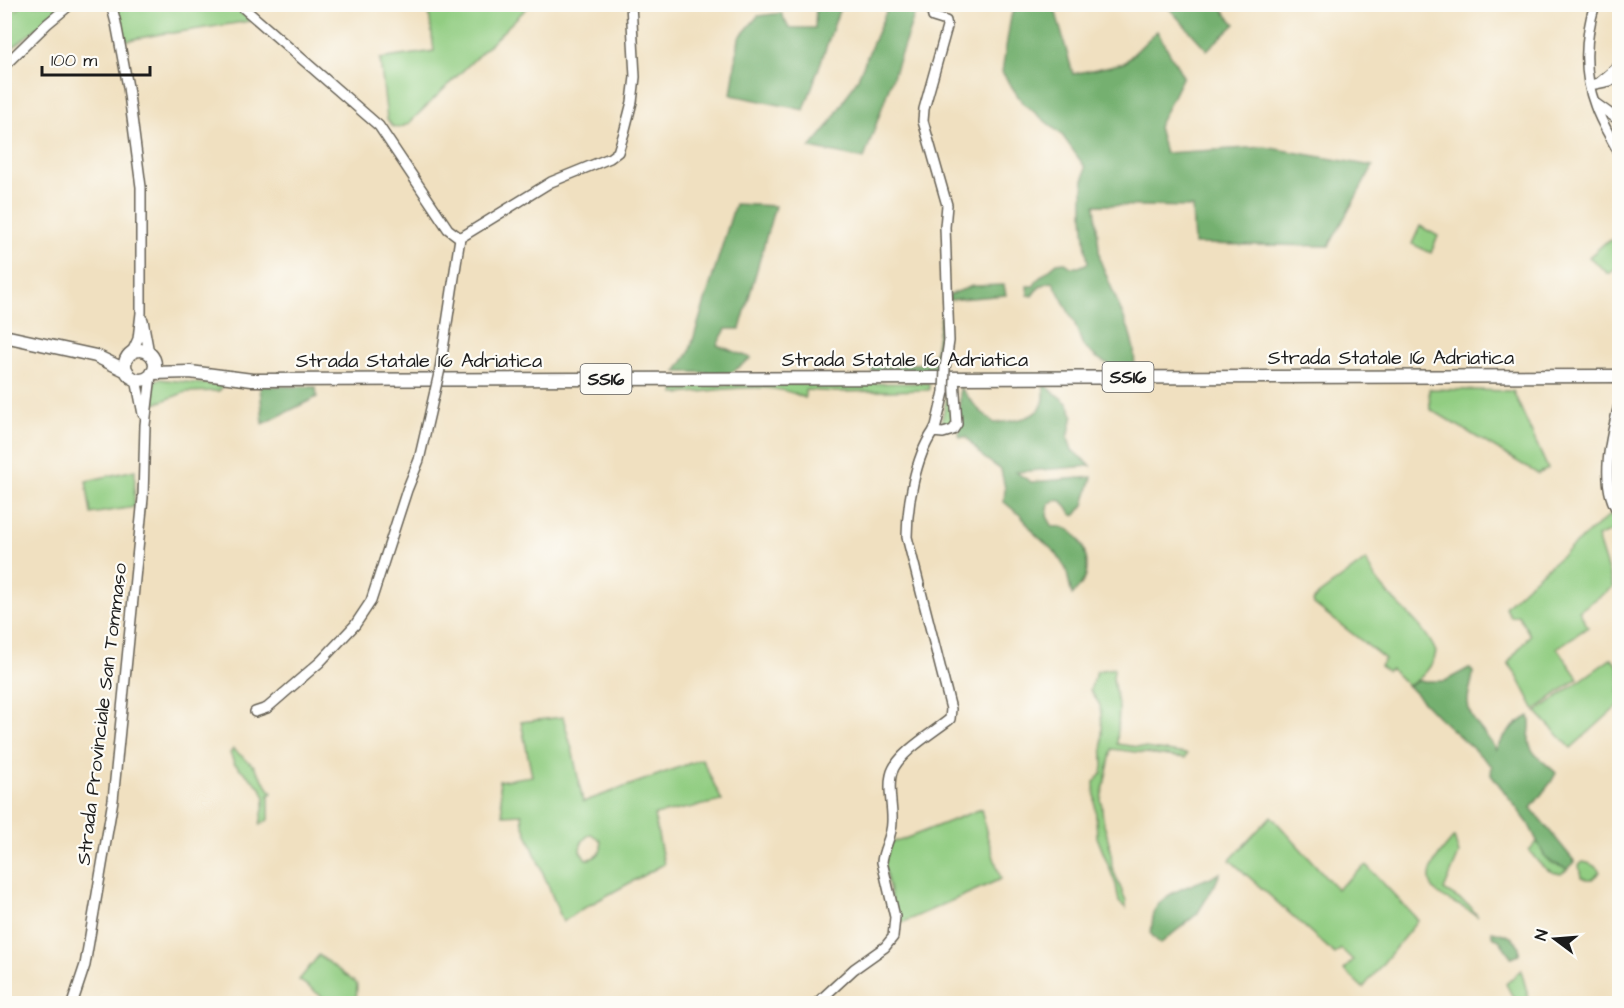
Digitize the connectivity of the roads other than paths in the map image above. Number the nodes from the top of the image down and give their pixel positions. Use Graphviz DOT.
graph roads {
  1 [pos="71,4"];
  2 [pos="111,4"];
  3 [pos="239,4"];
  4 [pos="631,4"];
  5 [pos="931,4"];
  6 [pos="1596,4"];
  7 [pos="1620,65"];
  8 [pos="4,66"];
  9 [pos="1620,75"];
  10 [pos="1600,82"];
  11 [pos="1590,85"];
  12 [pos="1593,102"];
  13 [pos="1620,122"];
  14 [pos="1620,155"];
  15 [pos="460,238"];
  16 [pos="141,313"];
  17 [pos="4,336"];
  18 [pos="130,354"];
  19 [pos="151,355"];
  20 [pos="96,356"];
  21 [pos="190,372"];
  22 [pos="151,374"];
  23 [pos="131,375"];
  24 [pos="1620,376"];
  25 [pos="957,378"];
  26 [pos="1620,401"];
  27 [pos="145,425"];
  28 [pos="933,432"];
  29 [pos="1611,494"];
  30 [pos="1620,505"];
  31 [pos="1620,514"];
  32 [pos="255,712"];
  33 [pos="72,1004"];
  34 [pos="816,1004"];
  1 -- 8 [label="street"];
  2 -- 16 [label="street"];
  3 -- 15 [label="street"];
  4 -- 15 [label="street"];
  5 -- 28 [label="street, bridge"];
  6 -- 11 [label="street"];
  7 -- 10 [label="street"];
  9 -- 10 [label="street"];
  10 -- 11 [label="street"];
  11 -- 12 [label="street"];
  12 -- 13 [label="street"];
  12 -- 14 [label="street"];
  15 -- 32 [label="street, bridge"];
  16 -- 18 [label="street"];
  16 -- 19 [label="street"];
  17 -- 20 [label="main road, SS16"];
  18 -- 19 [label="main road, SS16"];
  18 -- 20 [label="main road, SS16"];
  18 -- 23 [label="main road"];
  19 -- 21 [label="main road, Strada Statale 16 Adriatica / SS16"];
  19 -- 22 [label="main road"];
  20 -- 23 [label="main road, SS16"];
  21 -- 22 [label="main road, Strada Statale 16 Adriatica / SS16"];
  21 -- 25 [label="main road, Strada Statale 16 Adriatica / SS16"];
  22 -- 23 [label="main road, SS16"];
  22 -- 27 [label="street, Strada Provinciale San Tommaso"];
  23 -- 27 [label="street, Strada Provinciale San Tommaso"];
  24 -- 25 [label="main road, Strada Statale 16 Adriatica / SS16"];
  25 -- 28 [label="street"];
  26 -- 29 [label="street"];
  27 -- 33 [label="street, Strada Provinciale San Tommaso"];
  28 -- 34 [label="street"];
  29 -- 30 [label="street"];
  29 -- 31 [label="street"];
}
